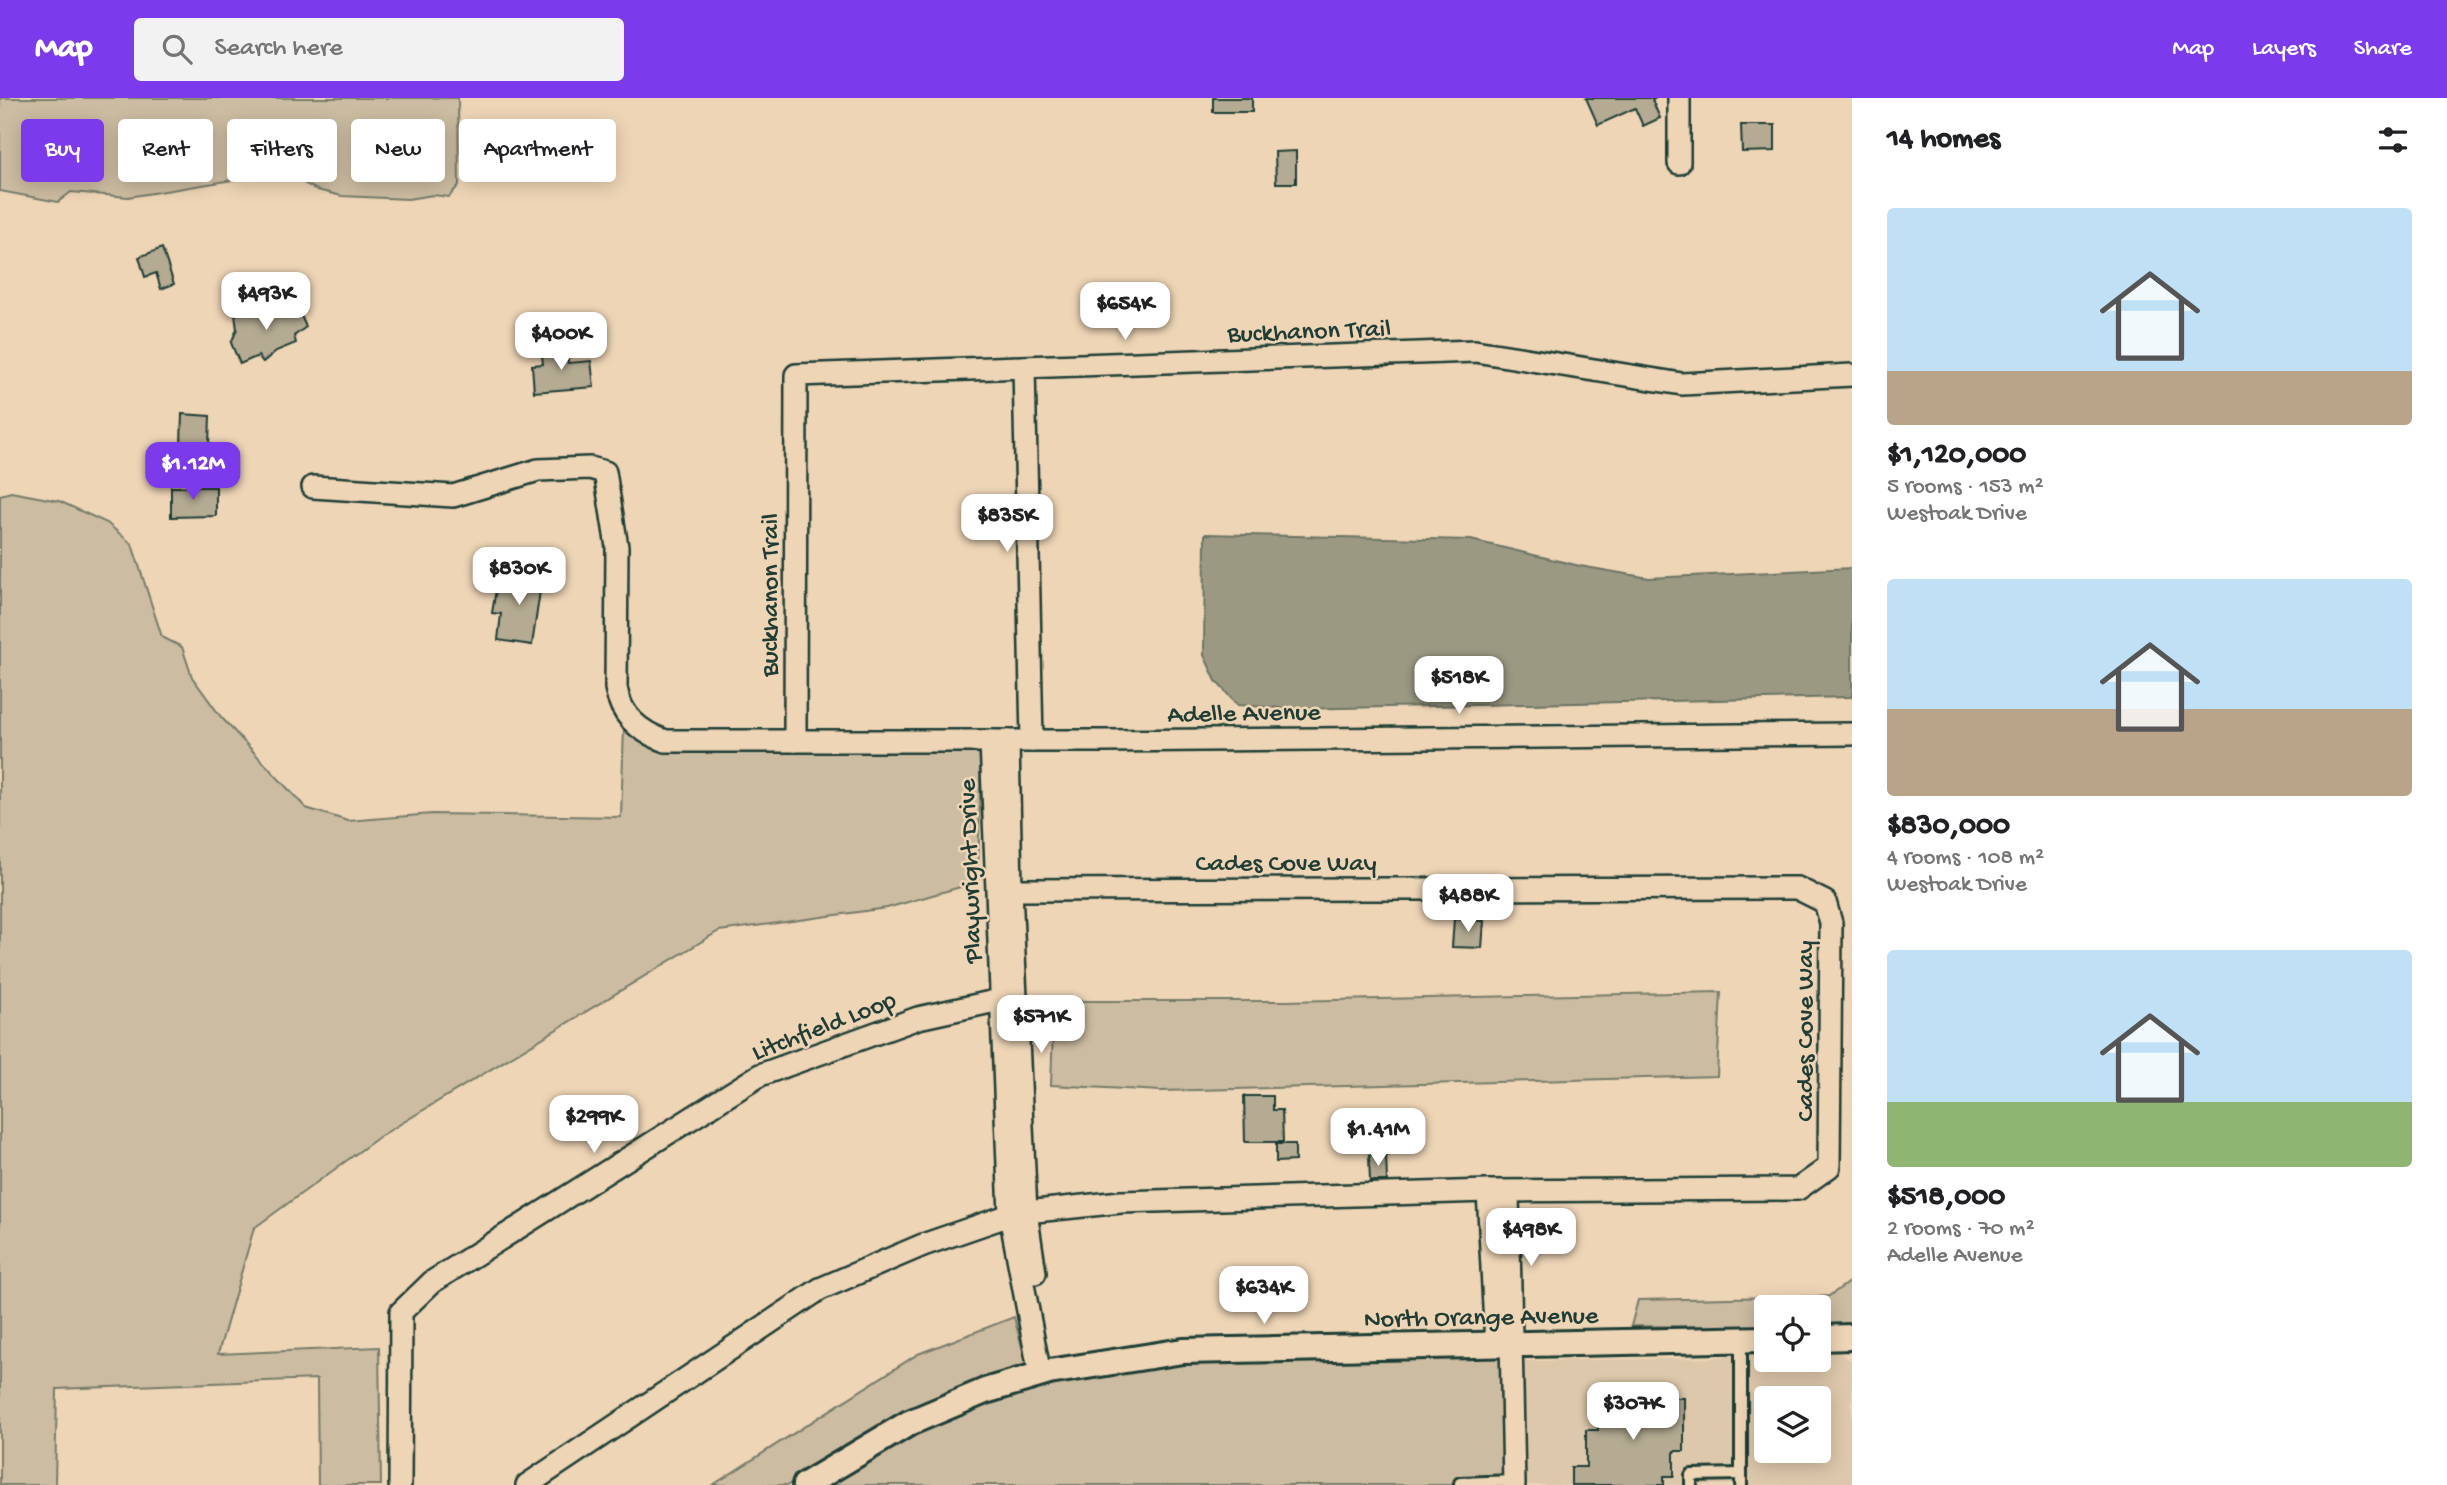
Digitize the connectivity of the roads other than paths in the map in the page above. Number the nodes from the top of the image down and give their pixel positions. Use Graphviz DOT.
graph roads {
  1 [pos="1679,98"];
  2 [pos="1679,163"];
  3 [pos="1024,367"];
  4 [pos="1852,375"];
  5 [pos="313,487"];
  6 [pos="1852,734"];
  7 [pos="795,741"];
  8 [pos="999,741"];
  9 [pos="1032,741"];
  10 [pos="1011,890"];
  11 [pos="1009,1000"];
  12 [pos="1498,1192"];
  13 [pos="1018,1214"];
  14 [pos="1852,1337"];
  15 [pos="1831,1338"];
  16 [pos="1754,1339"];
  17 [pos="1741,1340"];
  18 [pos="1503,1345"];
  19 [pos="1044,1373"];
  20 [pos="1741,1479"];
  21 [pos="1691,1480"];
  22 [pos="1514,1483"];
  23 [pos="400,1485"];
  24 [pos="527,1485"];
  25 [pos="805,1485"];
  26 [pos="1460,1485"];
  1 -- 2 [label="street"];
  3 -- 4 [label="street, Buckhanon Trail"];
  3 -- 7 [label="street, Buckhanon Trail"];
  3 -- 9 [label="street"];
  5 -- 7 [label="street, Adelle Avenue"];
  6 -- 9 [label="street, Adelle Avenue"];
  7 -- 8 [label="street, Adelle Avenue"];
  8 -- 9 [label="street, Adelle Avenue"];
  8 -- 10 [label="street, Playwright Drive"];
  8 -- 11 [label="street, Playwright Drive"];
  10 -- 11 [label="street, Playwright Drive"];
  10 -- 12 [label="street, Cades Cove Way"];
  11 -- 13 [label="street, Playwright Drive"];
  11 -- 23 [label="street, Litchfield Loop"];
  12 -- 13 [label="street, Cades Cove Way"];
  12 -- 18 [label="street"];
  13 -- 19 [label="street, Playwright Drive"];
  13 -- 24 [label="street"];
  14 -- 15 [label="street"];
  16 -- 17 [label="street, North Orange Avenue"];
  17 -- 18 [label="street, North Orange Avenue"];
  17 -- 20 [label="lane"];
  18 -- 19 [label="street, North Orange Avenue"];
  18 -- 22 [label="street"];
  19 -- 25 [label="street, North Orange Avenue"];
  20 -- 21 [label="lane"];
  22 -- 26 [label="lane"];
}
